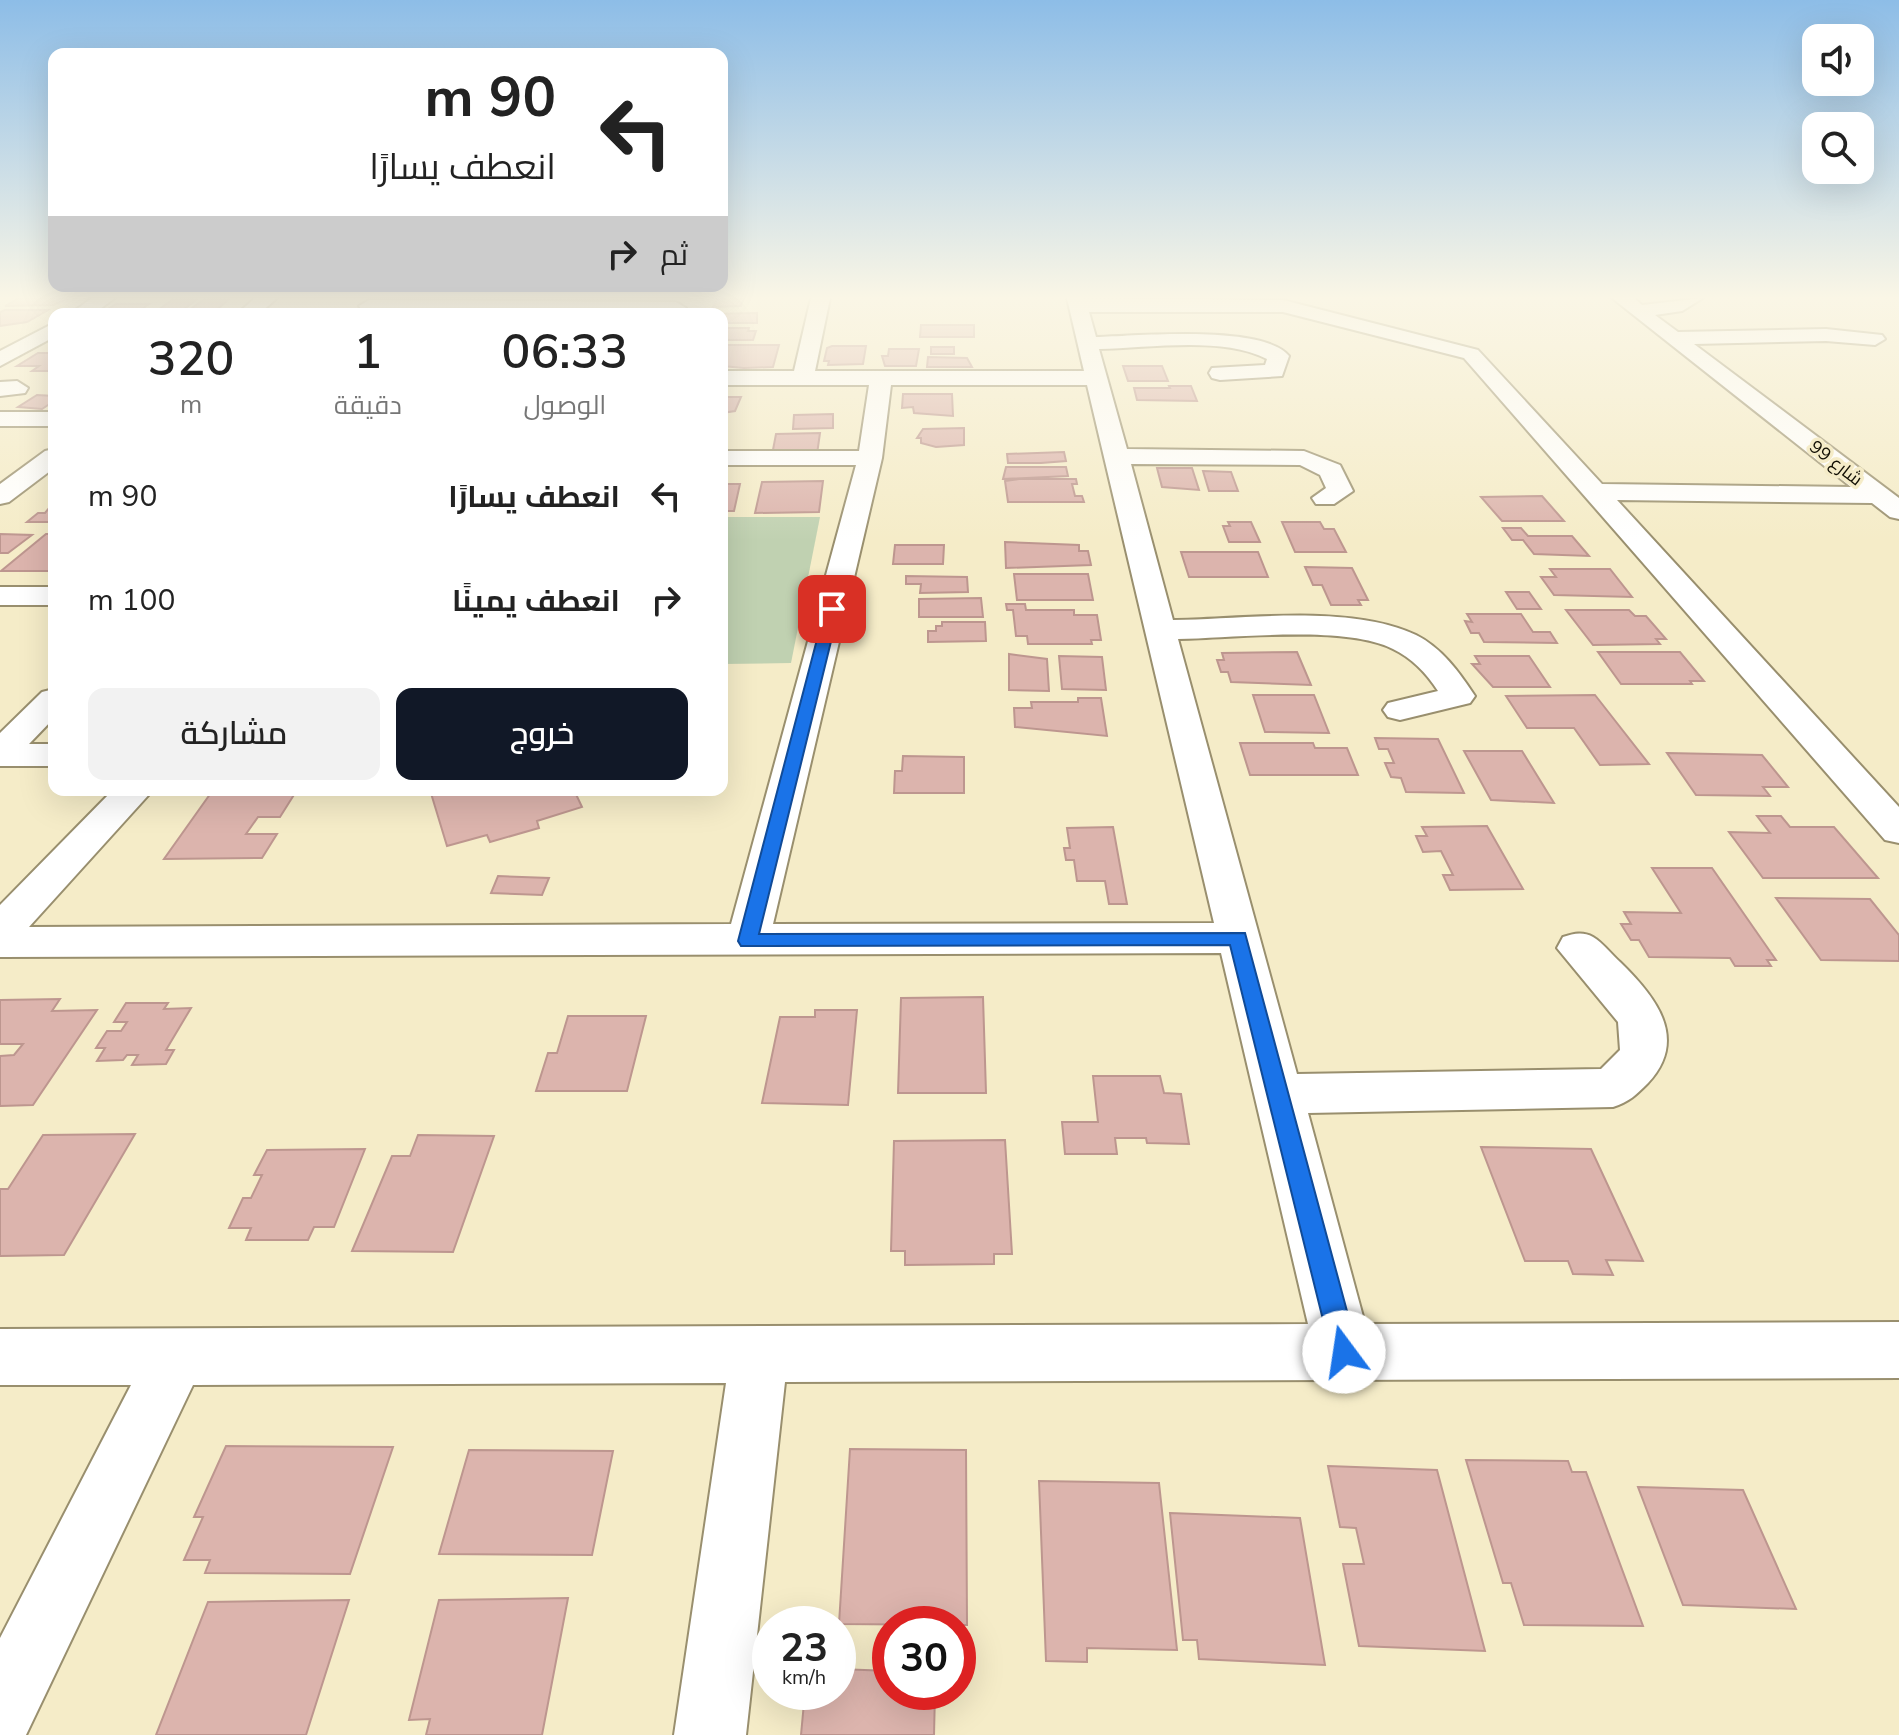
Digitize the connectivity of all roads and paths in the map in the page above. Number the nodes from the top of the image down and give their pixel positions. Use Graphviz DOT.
graph roads {
  1 [pos="881,378"];
  2 [pos="1097,379"];
  3 [pos="1493,379"];
  4 [pos="1726,379"];
  5 [pos="0,419"];
  6 [pos="48,419"];
  7 [pos="1116,456"];
  8 [pos="728,458"];
  9 [pos="870,458"];
  10 [pos="48,460"];
  11 [pos="1595,492"];
  12 [pos="1877,495"];
  13 [pos="0,496"];
  14 [pos="1325,498"];
  15 [pos="1899,511"];
  16 [pos="0,596"];
  17 [pos="48,596"];
  18 [pos="1160,630"];
  19 [pos="48,705"];
  20 [pos="1400,710"];
  21 [pos="0,754"];
  22 [pos="48,755"];
  23 [pos="128,796"];
  24 [pos="1899,831"];
  25 [pos="0,931"];
  26 [pos="1238,938"];
  27 [pos="748,941"];
  28 [pos="0,942"];
  29 [pos="1578,948"];
  30 [pos="1278,1094"];
  31 [pos="1899,1350"];
  32 [pos="1344,1352"];
  33 [pos="759,1354"];
  34 [pos="0,1357"];
  35 [pos="176,1357"];
  36 [pos="0,1712"];
  37 [pos="710,1735"];
  1 -- 9 [label="street"];
  2 -- 7 [label="street"];
  3 -- 11 [label="street"];
  4 -- 12 [label="street, شارع 99"];
  5 -- 6 [label="street"];
  7 -- 14 [label="street"];
  7 -- 18 [label="street"];
  8 -- 9 [label="street"];
  9 -- 27 [label="street"];
  10 -- 13 [label="street"];
  11 -- 12 [label="street"];
  11 -- 24 [label="street"];
  12 -- 15 [label="street, شارع 99"];
  16 -- 17 [label="street"];
  18 -- 20 [label="street"];
  18 -- 26 [label="street"];
  19 -- 21 [label="street"];
  21 -- 22 [label="street"];
  23 -- 25 [label="street"];
  26 -- 27 [label="street"];
  26 -- 30 [label="street"];
  27 -- 28 [label="street"];
  29 -- 30 [label="street"];
  30 -- 32 [label="street"];
  31 -- 32 [label="street"];
  32 -- 33 [label="street"];
  33 -- 35 [label="street"];
  33 -- 37 [label="street"];
  34 -- 35 [label="street"];
  35 -- 36 [label="street"];
}
